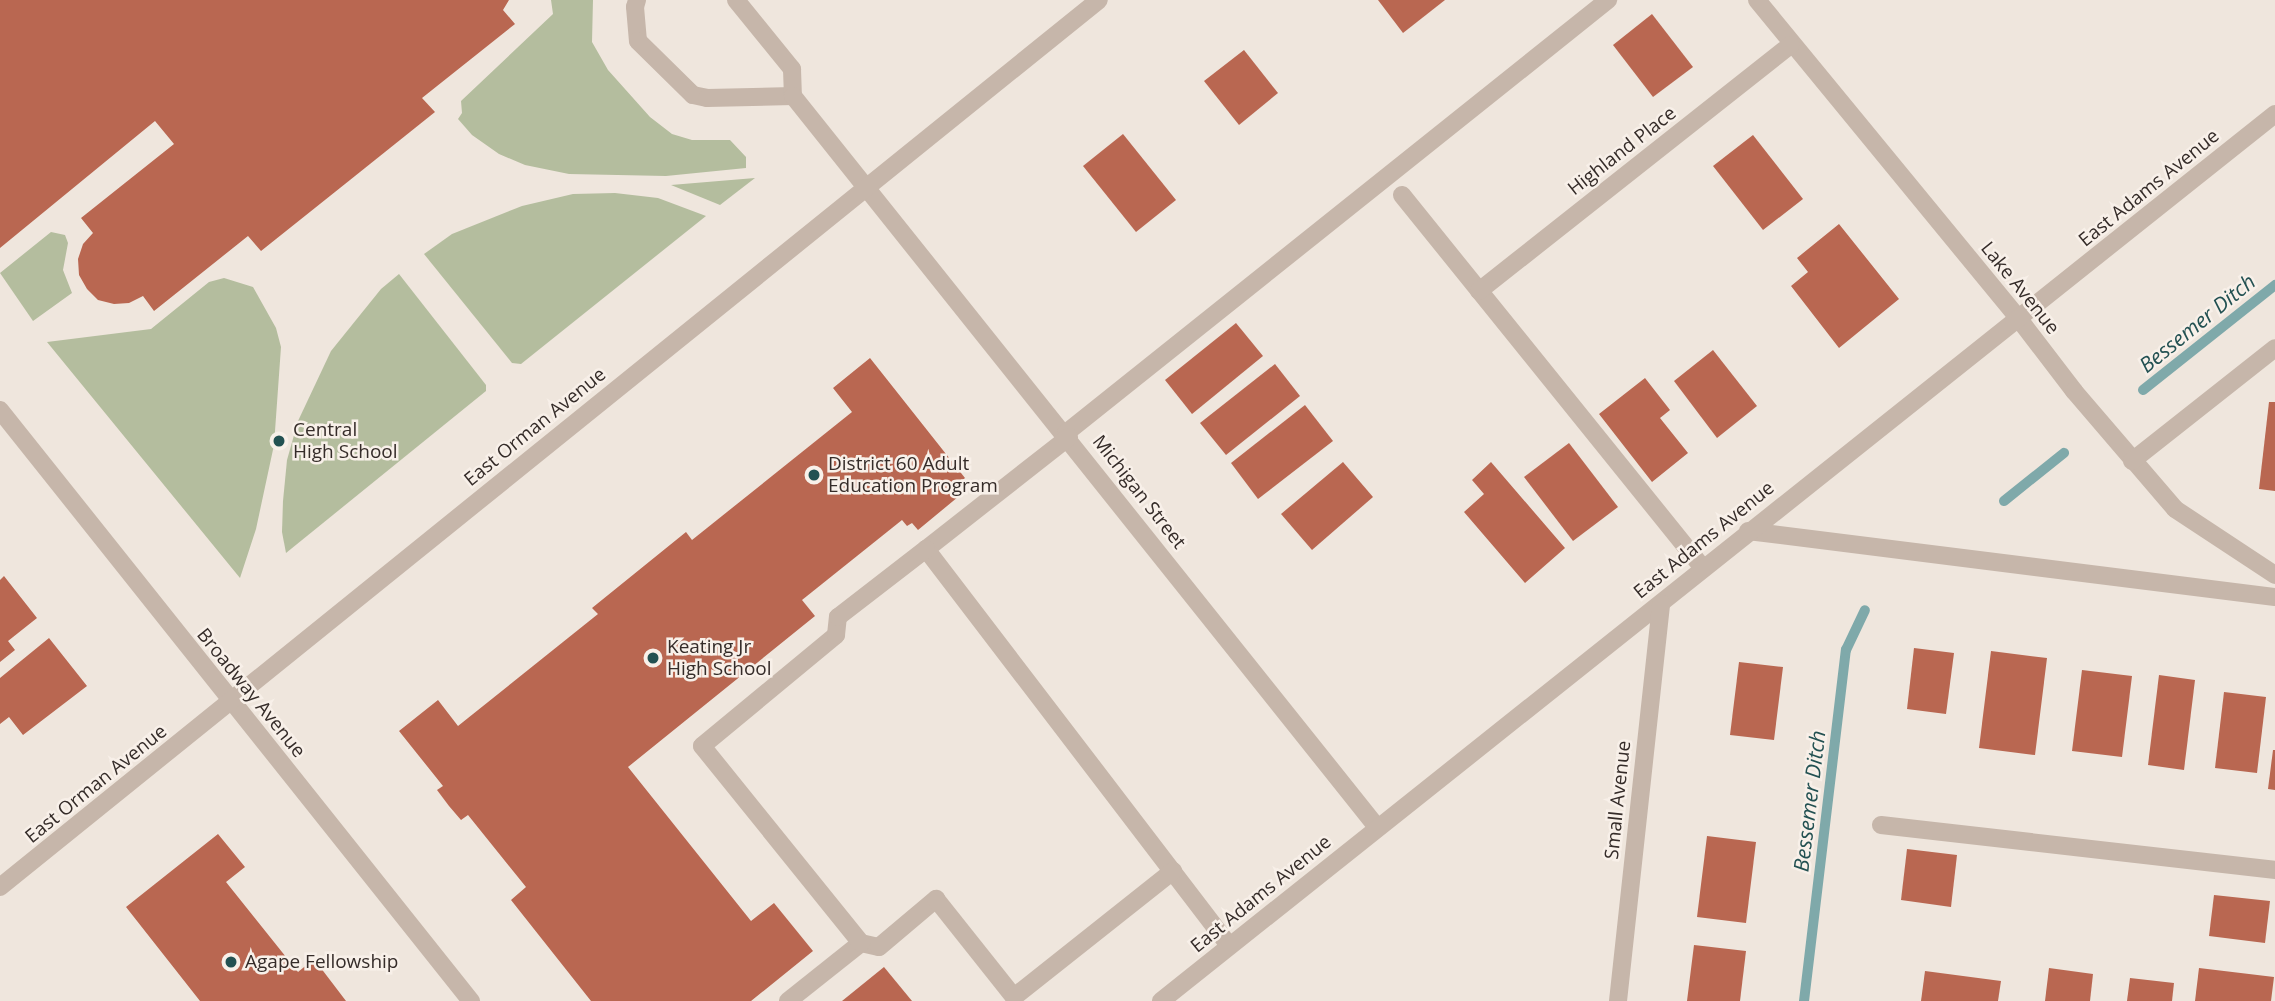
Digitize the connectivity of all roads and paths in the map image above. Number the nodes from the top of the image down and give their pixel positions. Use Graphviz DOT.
graph roads {
  1 [pos="637,0"];
  2 [pos="736,0"];
  3 [pos="1098,0"];
  4 [pos="1608,0"];
  5 [pos="1757,0"];
  6 [pos="1791,45"];
  7 [pos="793,96"];
  8 [pos="2275,114"];
  9 [pos="866,185"];
  10 [pos="1402,195"];
  11 [pos="1479,290"];
  12 [pos="2019,319"];
  13 [pos="2275,348"];
  14 [pos="0,410"];
  15 [pos="1067,435"];
  16 [pos="2132,461"];
  17 [pos="1748,531"];
  18 [pos="926,549"];
  19 [pos="1703,568"];
  20 [pos="2275,575"];
  21 [pos="2275,597"];
  22 [pos="1661,603"];
  23 [pos="230,702"];
  24 [pos="1881,825"];
  25 [pos="1377,827"];
  26 [pos="2275,870"];
  27 [pos="1173,871"];
  28 [pos="0,887"];
  29 [pos="860,943"];
  30 [pos="1229,946"];
  31 [pos="471,1001"];
  32 [pos="788,1001"];
  33 [pos="1161,1001"];
  34 [pos="1618,1001"];
  1 -- 7 [label="street"];
  2 -- 7 [label="street"];
  3 -- 9 [label="street, East Orman Avenue"];
  4 -- 15 [label="street"];
  5 -- 6 [label="street, Lake Avenue"];
  6 -- 11 [label="street, Highland Place"];
  6 -- 12 [label="street, Lake Avenue"];
  7 -- 9 [label="street, Michigan Street"];
  8 -- 12 [label="street, East Adams Avenue"];
  9 -- 15 [label="street, Michigan Street"];
  9 -- 23 [label="street, East Orman Avenue"];
  10 -- 11 [label="street"];
  11 -- 19 [label="street"];
  12 -- 16 [label="street, Lake Avenue"];
  12 -- 17 [label="street, East Adams Avenue"];
  13 -- 16 [label="street"];
  14 -- 23 [label="street, Broadway Avenue"];
  15 -- 18 [label="street"];
  15 -- 25 [label="street, Michigan Street"];
  16 -- 20 [label="street, Lake Avenue"];
  17 -- 19 [label="street, East Adams Avenue"];
  17 -- 21 [label="street"];
  18 -- 27 [label="street"];
  18 -- 29 [label="street"];
  19 -- 22 [label="street, East Adams Avenue"];
  22 -- 25 [label="street, East Adams Avenue"];
  22 -- 34 [label="street, Small Avenue"];
  23 -- 28 [label="street, East Orman Avenue"];
  23 -- 31 [label="street, Broadway Avenue"];
  24 -- 26 [label="street"];
  25 -- 30 [label="street, East Adams Avenue"];
  27 -- 29 [label="street"];
  27 -- 30 [label="street"];
  29 -- 32 [label="street"];
  30 -- 33 [label="street, East Adams Avenue"];
}
